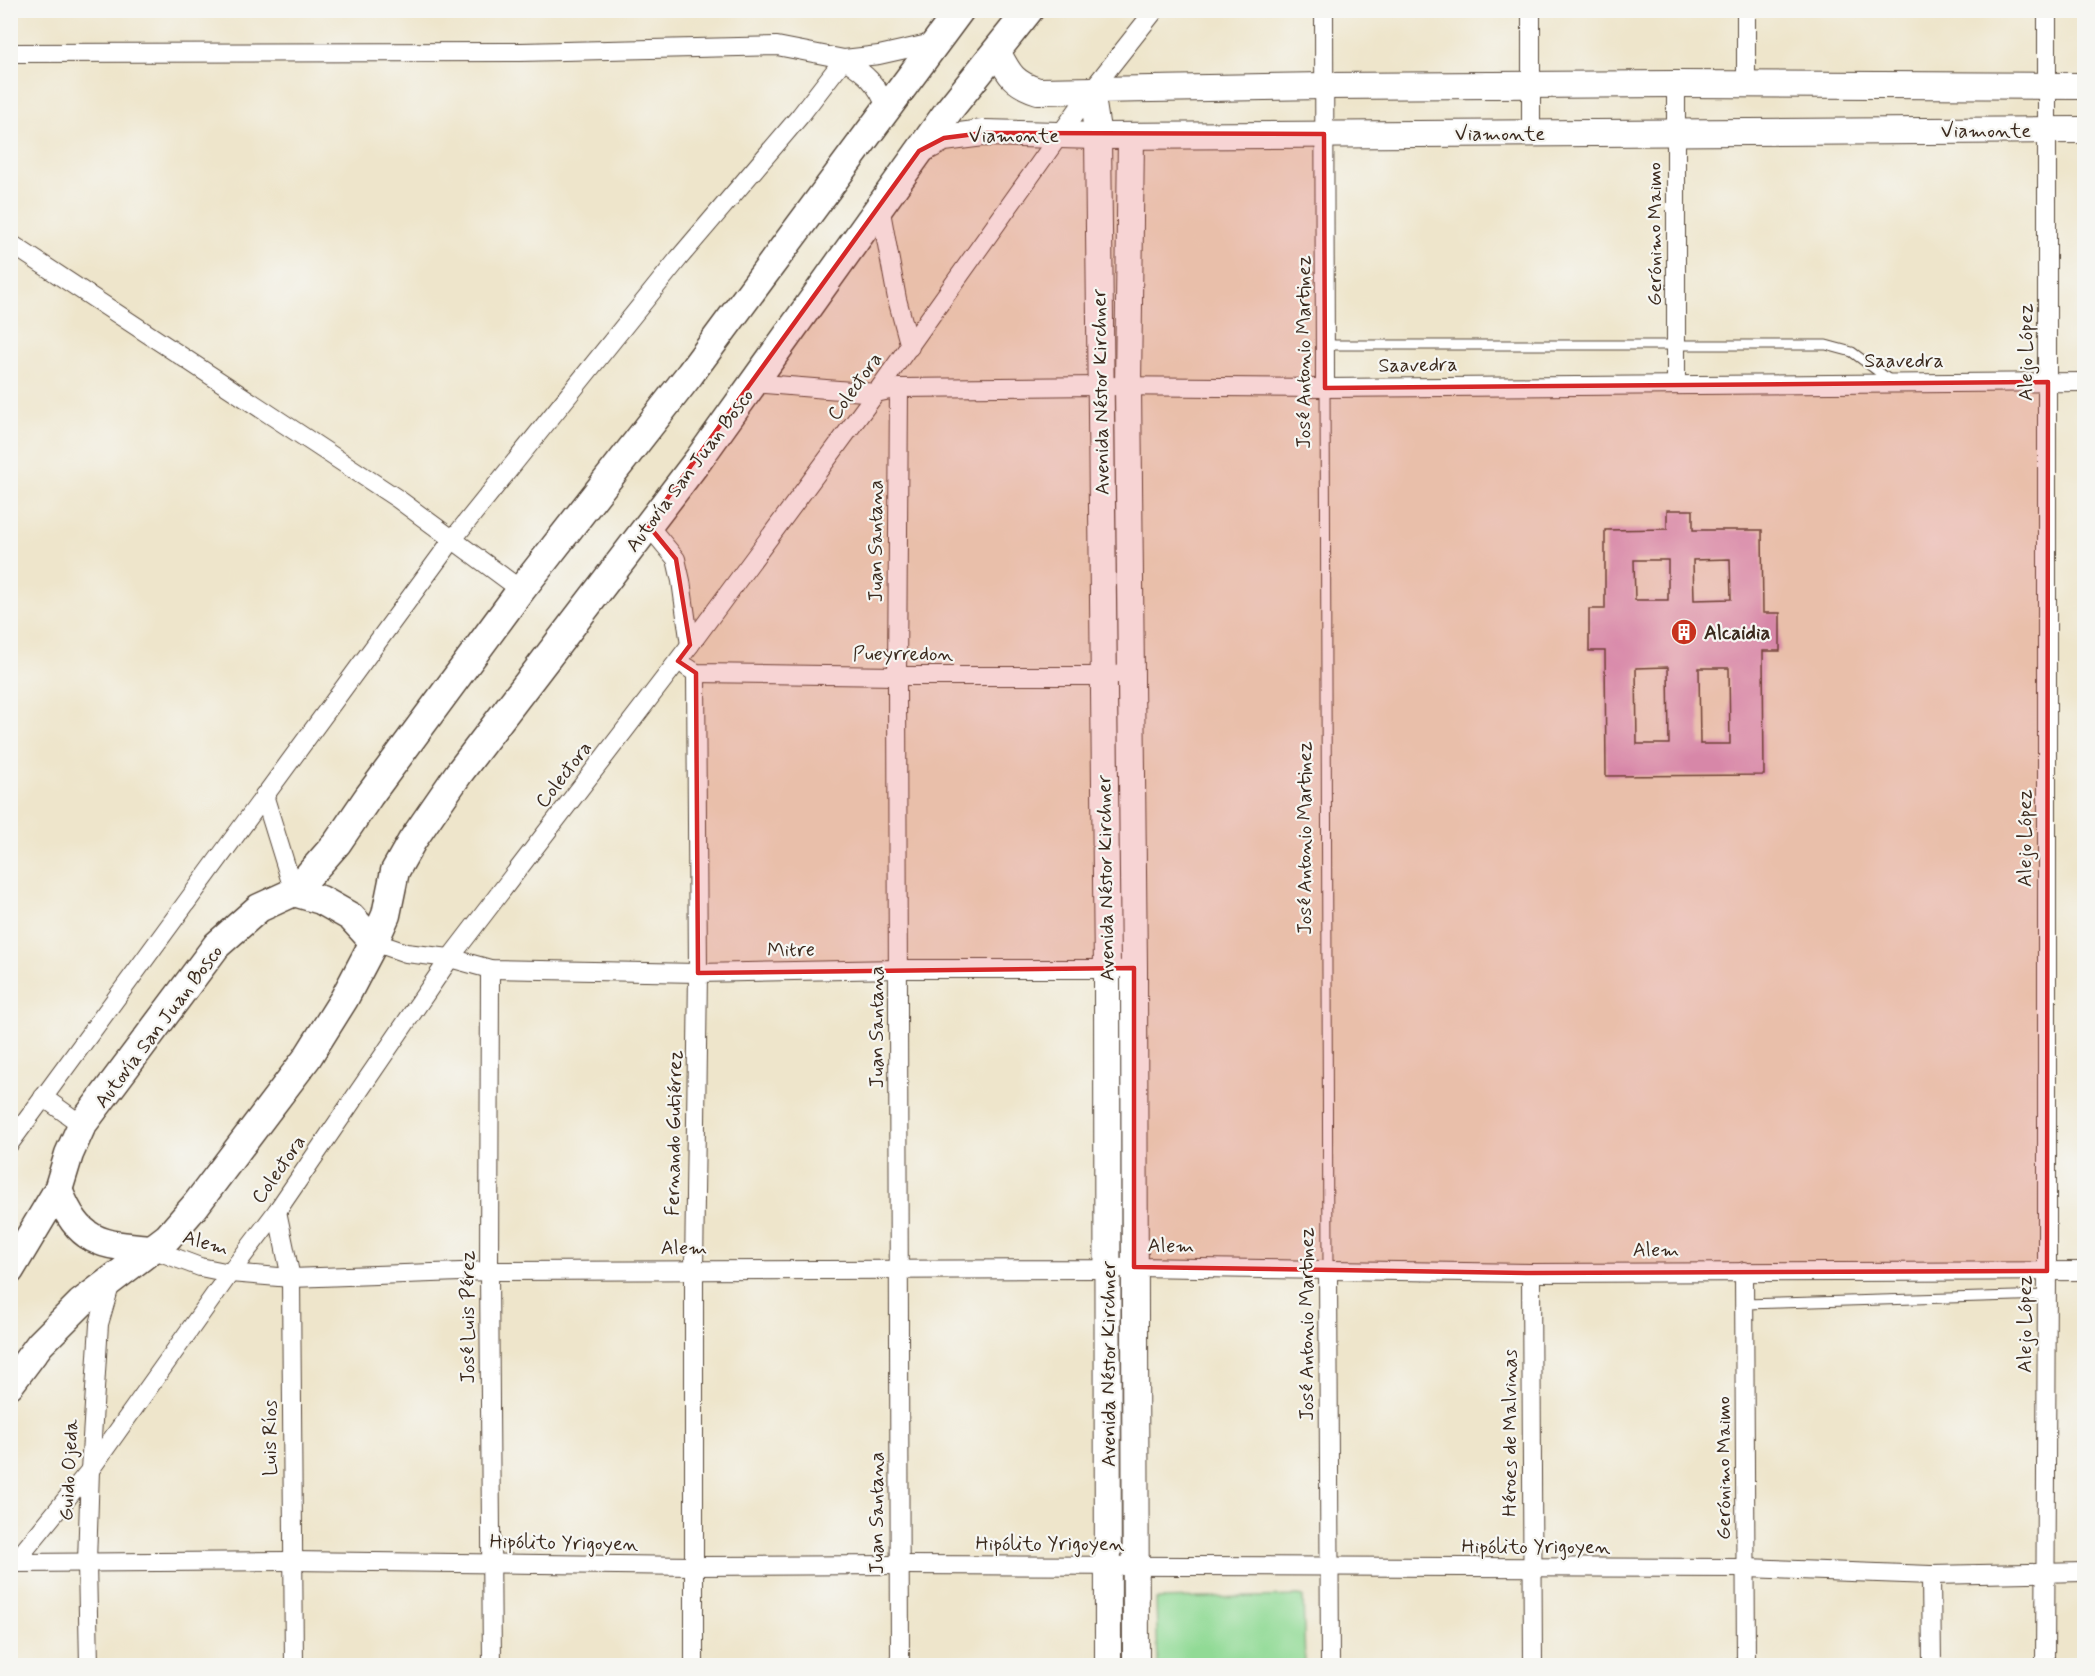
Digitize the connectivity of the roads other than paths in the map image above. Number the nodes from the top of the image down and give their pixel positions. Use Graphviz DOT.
graph roads {
  1 [pos="960,10"];
  2 [pos="1029,10"];
  3 [pos="1155,10"];
  4 [pos="1324,10"];
  5 [pos="1531,10"];
  6 [pos="1746,10"];
  7 [pos="2047,10"];
  8 [pos="937,42"];
  9 [pos="997,51"];
  10 [pos="10,53"];
  11 [pos="844,59"];
  12 [pos="1676,84"];
  13 [pos="1746,84"];
  14 [pos="1531,85"];
  15 [pos="1324,86"];
  16 [pos="2085,86"];
  17 [pos="2047,87"];
  18 [pos="1091,91"];
  19 [pos="887,109"];
  20 [pos="2047,130"];
  21 [pos="2085,130"];
  22 [pos="1676,132"];
  23 [pos="1531,133"];
  24 [pos="1060,134"];
  25 [pos="1324,134"];
  26 [pos="1131,135"];
  27 [pos="1098,136"];
  28 [pos="919,152"];
  29 [pos="880,206"];
  30 [pos="10,243"];
  31 [pos="1325,345"];
  32 [pos="1677,345"];
  33 [pos="910,347"];
  34 [pos="2048,382"];
  35 [pos="2085,382"];
  36 [pos="753,383"];
  37 [pos="1893,383"];
  38 [pos="1676,384"];
  39 [pos="1100,386"];
  40 [pos="1128,387"];
  41 [pos="899,388"];
  42 [pos="1325,388"];
  43 [pos="876,393"];
  44 [pos="648,525"];
  45 [pos="453,539"];
  46 [pos="521,590"];
  47 [pos="690,645"];
  48 [pos="678,661"];
  49 [pos="1130,672"];
  50 [pos="696,673"];
  51 [pos="1103,675"];
  52 [pos="897,676"];
  53 [pos="264,795"];
  54 [pos="294,892"];
  55 [pos="374,942"];
  56 [pos="450,958"];
  57 [pos="1134,968"];
  58 [pos="490,969"];
  59 [pos="898,969"];
  60 [pos="1107,970"];
  61 [pos="698,973"];
  62 [pos="43,1097"];
  63 [pos="82,1125"];
  64 [pos="10,1143"];
  65 [pos="58,1190"];
  66 [pos="277,1211"];
  67 [pos="152,1249"];
  68 [pos="1134,1267"];
  69 [pos="898,1268"];
  70 [pos="1107,1269"];
  71 [pos="1328,1269"];
  72 [pos="10,1270"];
  73 [pos="694,1270"];
  74 [pos="489,1271"];
  75 [pos="1744,1271"];
  76 [pos="2047,1271"];
  77 [pos="2085,1271"];
  78 [pos="230,1273"];
  79 [pos="1531,1273"];
  80 [pos="291,1278"];
  81 [pos="112,1279"];
  82 [pos="2047,1295"];
  83 [pos="1745,1304"];
  84 [pos="10,1384"];
  85 [pos="90,1470"];
  86 [pos="87,1562"];
  87 [pos="291,1562"];
  88 [pos="492,1563"];
  89 [pos="899,1565"];
  90 [pos="13,1566"];
  91 [pos="694,1566"];
  92 [pos="1136,1566"];
  93 [pos="1109,1567"];
  94 [pos="1330,1568"];
  95 [pos="1533,1568"];
  96 [pos="1746,1568"];
  97 [pos="2044,1572"];
  98 [pos="2085,1572"];
  99 [pos="1931,1575"];
  100 [pos="89,1665"];
  101 [pos="294,1665"];
  102 [pos="492,1665"];
  103 [pos="694,1665"];
  104 [pos="900,1665"];
  105 [pos="1108,1665"];
  106 [pos="1136,1665"];
  107 [pos="1330,1665"];
  108 [pos="1533,1665"];
  109 [pos="1746,1665"];
  110 [pos="1932,1665"];
  111 [pos="2045,1665"];
  1 -- 8 [label="main road, Autovía San Juan Bosco"];
  2 -- 9 [label="main road, Autovía San Juan Bosco"];
  3 -- 18 [label="street, Colectora"];
  4 -- 15 [label="street, José Antonio Martinez"];
  5 -- 14 [label="street"];
  6 -- 13 [label="street"];
  7 -- 17 [label="street, Alejo López"];
  8 -- 11 [label="street"];
  8 -- 19 [label="main road, Autovía San Juan Bosco"];
  9 -- 18 [label="street"];
  9 -- 28 [label="main road, Autovía San Juan Bosco"];
  10 -- 11 [label="street"];
  11 -- 19 [label="street"];
  11 -- 45 [label="street"];
  12 -- 13 [label="street"];
  12 -- 14 [label="street"];
  12 -- 22 [label="street, Gerónimo Maimo"];
  13 -- 17 [label="street"];
  14 -- 15 [label="street"];
  14 -- 23 [label="street"];
  15 -- 18 [label="street"];
  15 -- 25 [label="street, José Antonio Martinez"];
  16 -- 17 [label="street"];
  17 -- 20 [label="street, Alejo López"];
  18 -- 24 [label="street, Colectora"];
  18 -- 27 [label="street, Avenida Néstor Kirchner"];
  19 -- 46 [label="main road, Autovía San Juan Bosco"];
  20 -- 21 [label="street, Viamonte"];
  20 -- 22 [label="street, Viamonte"];
  20 -- 34 [label="street, Alejo López"];
  22 -- 23 [label="street, Viamonte"];
  22 -- 32 [label="street, Gerónimo Maimo"];
  23 -- 25 [label="street, Viamonte"];
  24 -- 27 [label="street, Viamonte"];
  24 -- 28 [label="street, Viamonte"];
  24 -- 33 [label="street, Colectora"];
  25 -- 26 [label="street, Viamonte"];
  25 -- 31 [label="street, José Antonio Martinez"];
  26 -- 27 [label="street, Viamonte"];
  26 -- 40 [label="street, Avenida Néstor Kirchner"];
  27 -- 39 [label="street, Avenida Néstor Kirchner"];
  28 -- 29 [label="main road, Autovía San Juan Bosco"];
  29 -- 33 [label="street"];
  29 -- 36 [label="main road, Autovía San Juan Bosco"];
  30 -- 45 [label="street"];
  31 -- 32 [label="lane"];
  31 -- 42 [label="street, José Antonio Martinez"];
  32 -- 37 [label="lane"];
  32 -- 38 [label="street, Gerónimo Maimo"];
  33 -- 43 [label="street, Colectora"];
  34 -- 35 [label="street, Saavedra"];
  34 -- 37 [label="street, Saavedra"];
  34 -- 76 [label="street, Alejo López"];
  36 -- 43 [label="street, Saavedra"];
  36 -- 44 [label="main road, Autovía San Juan Bosco"];
  37 -- 38 [label="street, Saavedra"];
  38 -- 42 [label="street, Saavedra"];
  39 -- 40 [label="street, Saavedra"];
  39 -- 41 [label="street, Saavedra"];
  39 -- 51 [label="street, Avenida Néstor Kirchner"];
  40 -- 42 [label="street, Saavedra"];
  40 -- 49 [label="street, Avenida Néstor Kirchner"];
  41 -- 43 [label="street, Saavedra"];
  41 -- 52 [label="street, Juan Santana"];
  42 -- 71 [label="lane, José Antonio Martinez"];
  43 -- 47 [label="street, Colectora"];
  44 -- 47 [label="street"];
  44 -- 55 [label="main road, Autovía San Juan Bosco"];
  45 -- 46 [label="street"];
  45 -- 53 [label="street"];
  46 -- 54 [label="main road, Autovía San Juan Bosco"];
  47 -- 48 [label="street, Colectora"];
  48 -- 50 [label="street"];
  48 -- 56 [label="street, Colectora"];
  49 -- 51 [label="street, Pueyrredon"];
  49 -- 57 [label="street, Avenida Néstor Kirchner"];
  50 -- 52 [label="street, Pueyrredon"];
  50 -- 61 [label="street, Fernando Gutiérrez"];
  51 -- 52 [label="street, Pueyrredon"];
  51 -- 60 [label="street, Avenida Néstor Kirchner"];
  52 -- 59 [label="street, Juan Santana"];
  53 -- 54 [label="street"];
  53 -- 62 [label="street"];
  54 -- 55 [label="main road"];
  54 -- 63 [label="main road, Autovía San Juan Bosco"];
  55 -- 56 [label="street, Mitre"];
  55 -- 67 [label="main road, Autovía San Juan Bosco"];
  56 -- 58 [label="street, Mitre"];
  56 -- 66 [label="street, Colectora"];
  57 -- 60 [label="street, Mitre"];
  57 -- 68 [label="street, Avenida Néstor Kirchner"];
  58 -- 61 [label="street, Mitre"];
  58 -- 74 [label="street, José Luis Pérez"];
  59 -- 60 [label="street, Mitre"];
  59 -- 61 [label="street, Mitre"];
  59 -- 69 [label="street, Juan Santana"];
  60 -- 70 [label="street, Avenida Néstor Kirchner"];
  61 -- 73 [label="street, Fernando Gutiérrez"];
  62 -- 63 [label="street"];
  62 -- 64 [label="street"];
  63 -- 65 [label="main road, Autovía San Juan Bosco"];
  65 -- 67 [label="main road"];
  65 -- 72 [label="main road, Autovía San Juan Bosco"];
  66 -- 78 [label="street, Colectora"];
  66 -- 80 [label="street, Luis Ríos"];
  67 -- 78 [label="street, Alem"];
  67 -- 81 [label="main road, Autovía San Juan Bosco"];
  68 -- 70 [label="street, Alem"];
  68 -- 71 [label="street, Alem"];
  68 -- 92 [label="street, Avenida Néstor Kirchner"];
  69 -- 70 [label="street, Alem"];
  69 -- 73 [label="street, Alem"];
  69 -- 89 [label="street, Juan Santana"];
  70 -- 93 [label="street, Avenida Néstor Kirchner"];
  71 -- 79 [label="street, Alem"];
  71 -- 94 [label="street, José Antonio Martinez"];
  73 -- 74 [label="street, Alem"];
  73 -- 91 [label="street, Fernando Gutiérrez"];
  74 -- 80 [label="street, Alem"];
  74 -- 88 [label="street, José Luis Pérez"];
  75 -- 76 [label="street, Alem"];
  75 -- 79 [label="street, Alem"];
  75 -- 83 [label="street, Gerónimo Maimo"];
  76 -- 77 [label="street, Alem"];
  76 -- 82 [label="street, Alejo López"];
  78 -- 80 [label="street, Alem"];
  78 -- 85 [label="street, Colectora"];
  79 -- 95 [label="street, Héroes de Malvinas"];
  80 -- 87 [label="street, Luis Ríos"];
  81 -- 84 [label="main road, Autovía San Juan Bosco"];
  81 -- 85 [label="street, Guido Ojeda"];
  82 -- 83 [label="lane"];
  82 -- 97 [label="street, Alejo López"];
  83 -- 96 [label="street, Gerónimo Maimo"];
  85 -- 86 [label="street, Guido Ojeda"];
  85 -- 90 [label="street, Colectora"];
  86 -- 87 [label="street, Hipólito Yrigoyen"];
  86 -- 90 [label="street, Hipólito Yrigoyen"];
  86 -- 100 [label="street, Guido Ojeda"];
  87 -- 88 [label="street, Hipólito Yrigoyen"];
  87 -- 101 [label="street, Luis Ríos"];
  88 -- 91 [label="street, Hipólito Yrigoyen"];
  88 -- 102 [label="street, José Luis Pérez"];
  89 -- 91 [label="street, Hipólito Yrigoyen"];
  89 -- 93 [label="street, Hipólito Yrigoyen"];
  89 -- 104 [label="street, Juan Santana"];
  91 -- 103 [label="street, Fernando Gutiérrez"];
  92 -- 93 [label="street, Hipólito Yrigoyen"];
  92 -- 94 [label="street, Hipólito Yrigoyen"];
  92 -- 106 [label="street, Avenida Néstor Kirchner"];
  93 -- 105 [label="street, Avenida Néstor Kirchner"];
  94 -- 95 [label="street, Hipólito Yrigoyen"];
  94 -- 107 [label="street, José Antonio Martinez"];
  95 -- 96 [label="street, Hipólito Yrigoyen"];
  95 -- 108 [label="street, Héroes de Malvinas"];
  96 -- 99 [label="street, Hipólito Yrigoyen"];
  96 -- 109 [label="street, Gerónimo Maimo"];
  97 -- 98 [label="street, Hipólito Yrigoyen"];
  97 -- 99 [label="street, Hipólito Yrigoyen"];
  97 -- 111 [label="street, Alejo López"];
  99 -- 110 [label="street"];
}
